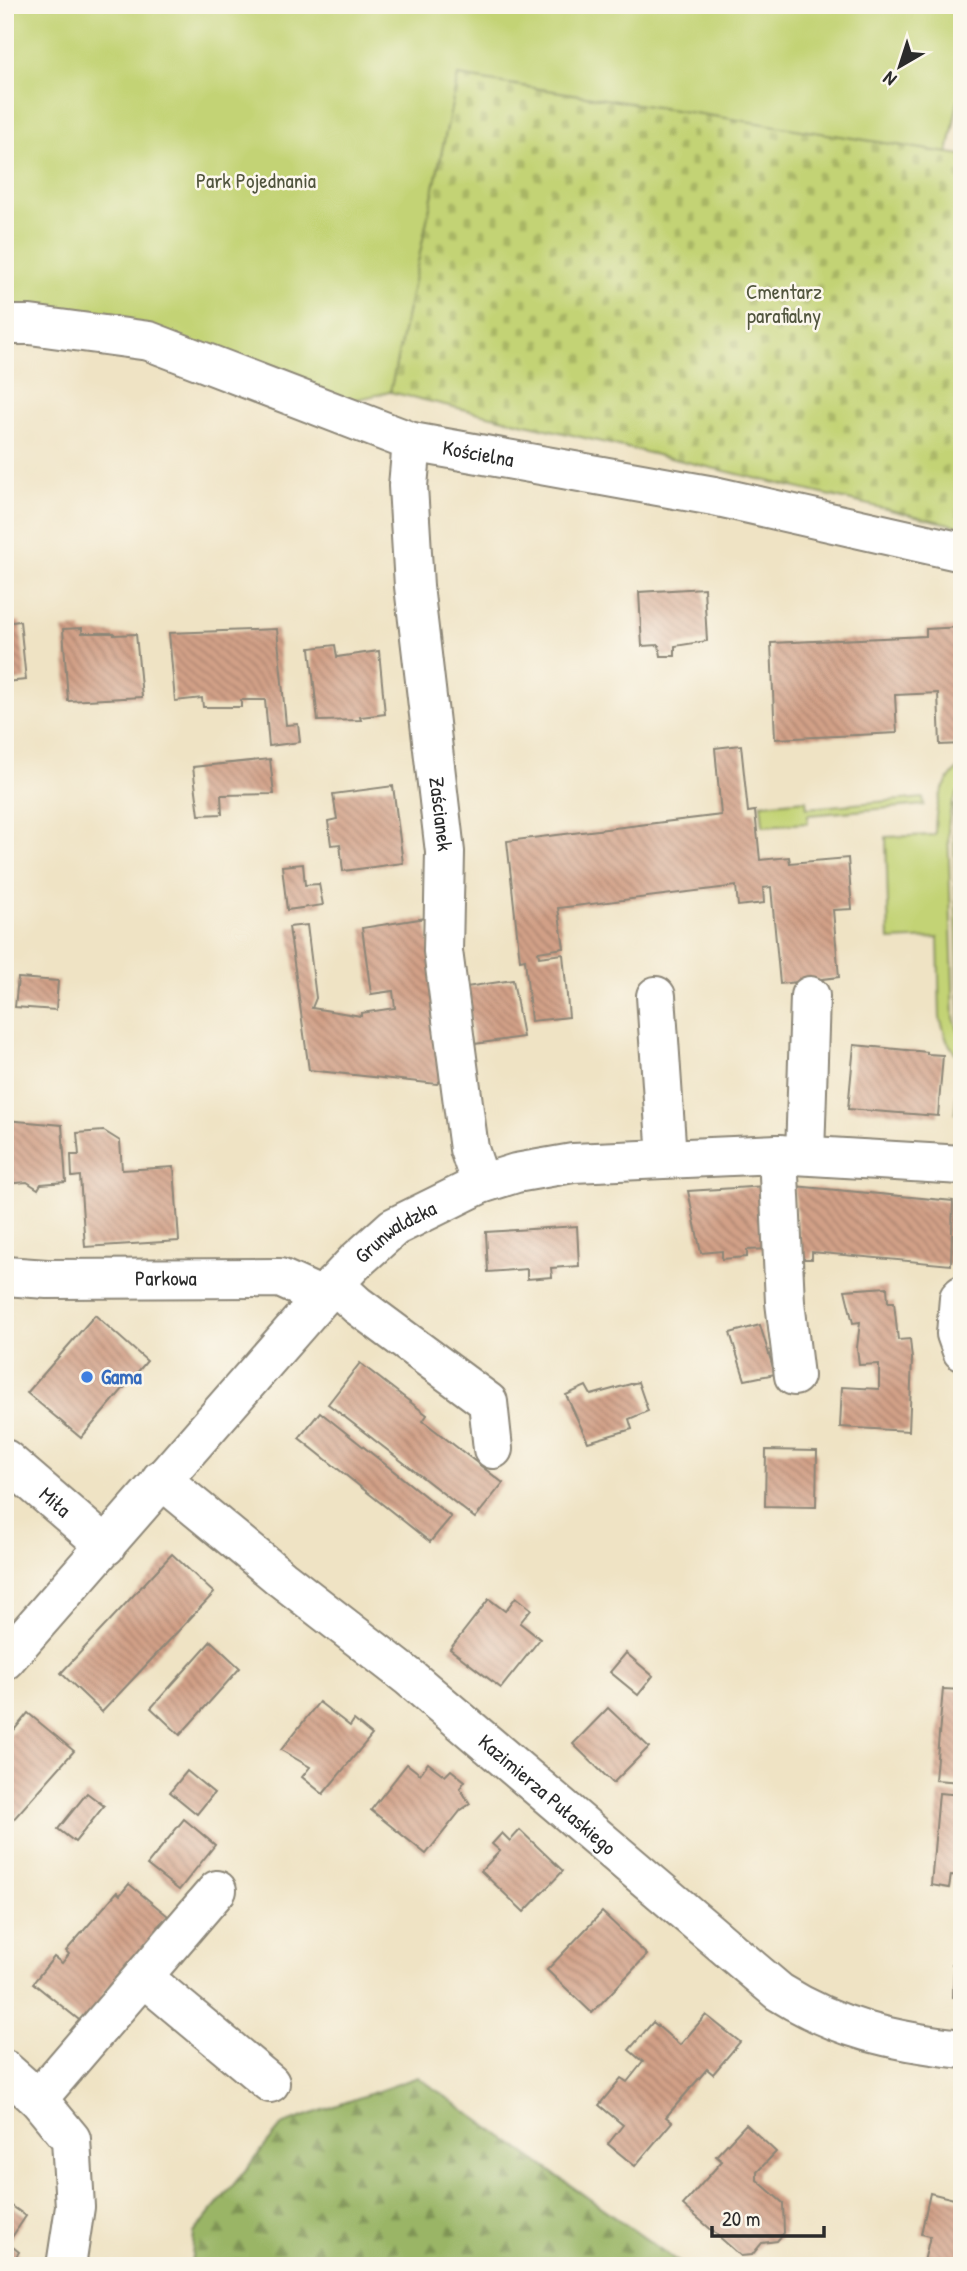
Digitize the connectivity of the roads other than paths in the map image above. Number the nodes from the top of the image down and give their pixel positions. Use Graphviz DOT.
graph roads {
  1 [pos="5,325"];
  2 [pos="412,442"];
  3 [pos="962,552"];
  4 [pos="656,996"];
  5 [pos="810,996"];
  6 [pos="791,1154"];
  7 [pos="667,1158"];
  8 [pos="962,1165"];
  9 [pos="481,1184"];
  10 [pos="5,1276"];
  11 [pos="328,1291"];
  12 [pos="962,1295"];
  13 [pos="962,1351"];
  14 [pos="794,1376"];
  15 [pos="493,1449"];
  16 [pos="5,1459"];
  17 [pos="161,1479"];
  18 [pos="106,1546"];
  19 [pos="5,1660"];
  20 [pos="216,1890"];
  21 [pos="143,1977"];
  22 [pos="962,2049"];
  23 [pos="5,2070"];
  24 [pos="270,2083"];
  25 [pos="38,2099"];
  26 [pos="66,2266"];
  1 -- 2 [label="street, Kościelna"];
  2 -- 3 [label="street, Kościelna"];
  2 -- 9 [label="street, Zaścianek"];
  4 -- 7 [label="street"];
  5 -- 6 [label="street"];
  6 -- 7 [label="street, Grunwaldzka"];
  6 -- 8 [label="street, Grunwaldzka"];
  6 -- 14 [label="street"];
  7 -- 9 [label="street, Grunwaldzka"];
  9 -- 11 [label="street, Grunwaldzka"];
  10 -- 11 [label="street, Parkowa"];
  11 -- 15 [label="street, Parkowa"];
  11 -- 17 [label="street, Grunwaldzka"];
  12 -- 13 [label="street"];
  16 -- 18 [label="street, Miła"];
  17 -- 18 [label="street, Grunwaldzka"];
  17 -- 22 [label="street, Kazimierza Pułaskiego"];
  18 -- 19 [label="street, Grunwaldzka"];
  20 -- 21 [label="street"];
  21 -- 24 [label="street"];
  21 -- 25 [label="street"];
  23 -- 25 [label="street"];
  25 -- 26 [label="street"];
}
